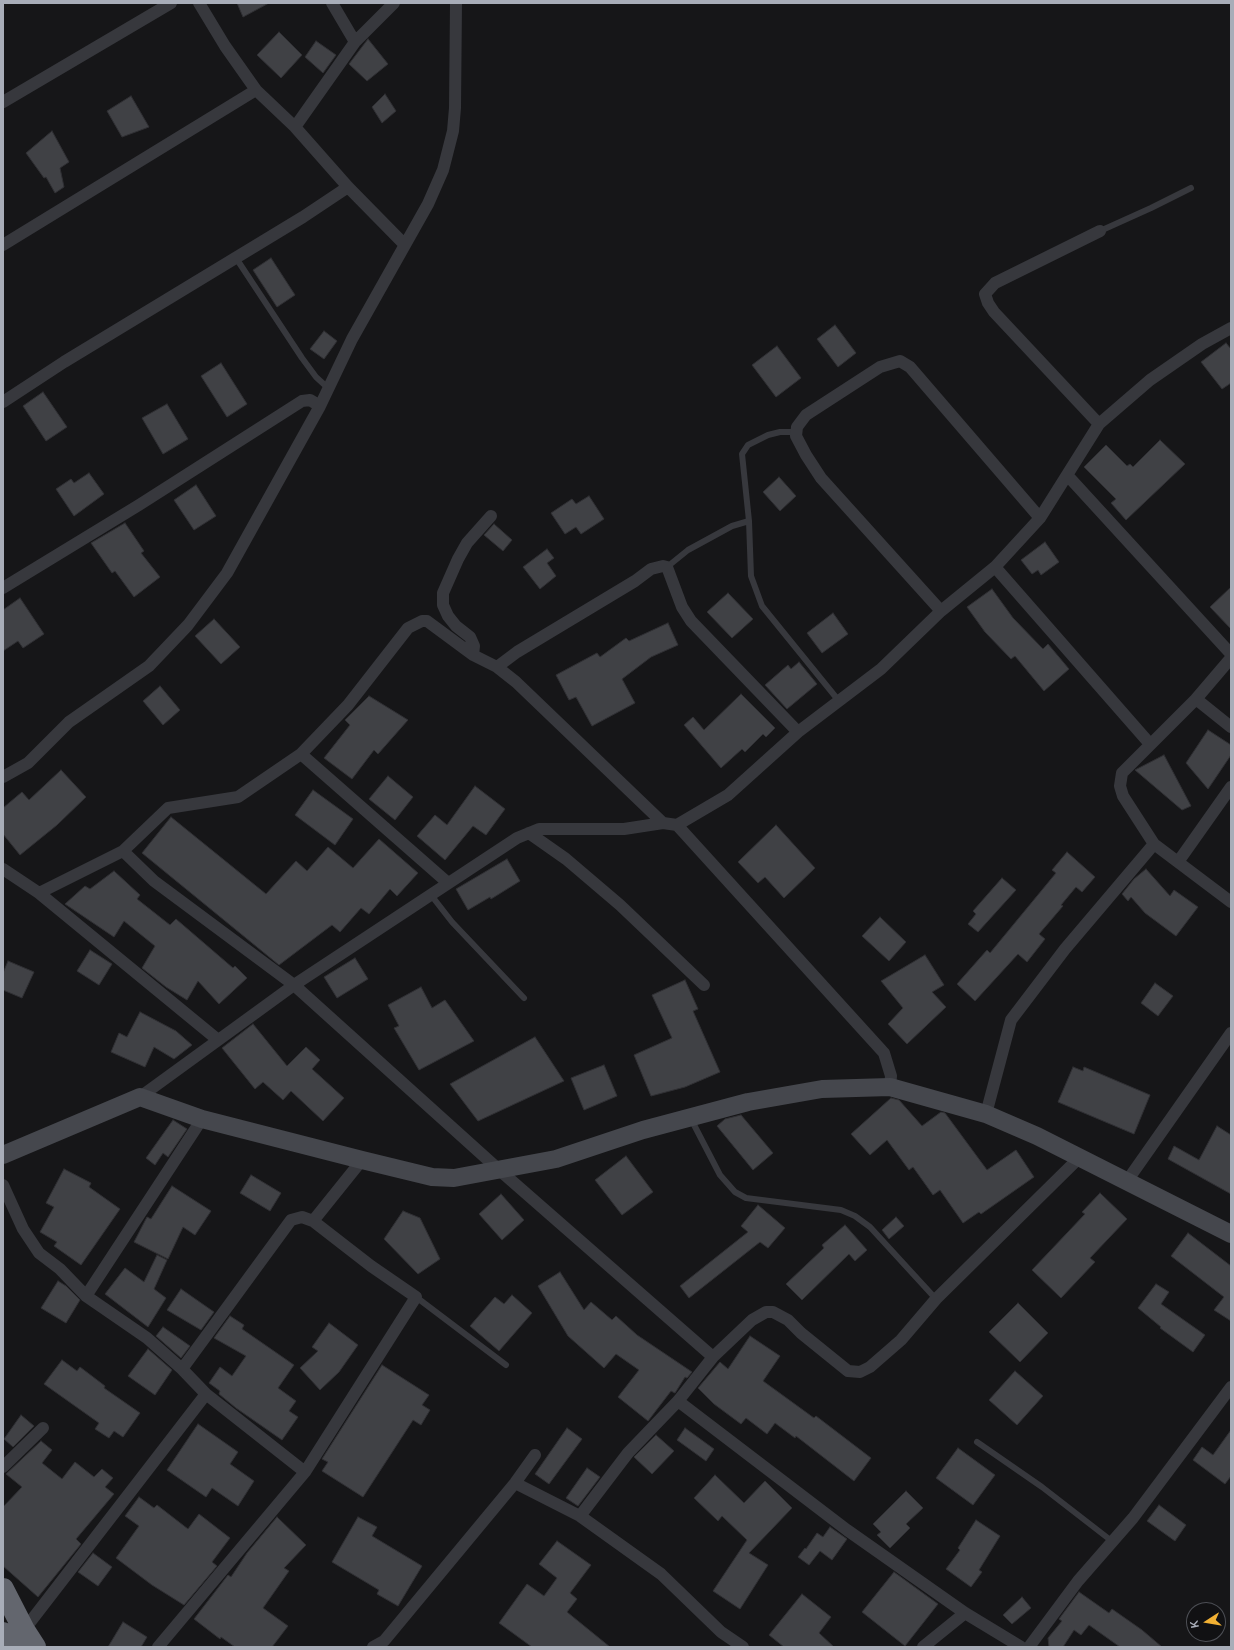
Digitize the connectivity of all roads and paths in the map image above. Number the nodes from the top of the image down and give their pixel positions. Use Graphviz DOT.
graph roads {
  1 [pos="171,3"];
  2 [pos="199,3"];
  3 [pos="332,3"];
  4 [pos="394,3"];
  5 [pos="456,3"];
  6 [pos="355,42"];
  7 [pos="256,90"];
  8 [pos="3,102"];
  9 [pos="295,127"];
  10 [pos="348,186"];
  11 [pos="1191,188"];
  12 [pos="1100,231"];
  13 [pos="404,244"];
  14 [pos="3,246"];
  15 [pos="236,258"];
  16 [pos="1231,328"];
  17 [pos="328,388"];
  18 [pos="3,402"];
  19 [pos="320,406"];
  20 [pos="1099,424"];
  21 [pos="797,432"];
  22 [pos="1068,476"];
  23 [pos="491,516"];
  24 [pos="1040,518"];
  25 [pos="749,521"];
  26 [pos="666,567"];
  27 [pos="995,567"];
  28 [pos="3,588"];
  29 [pos="941,611"];
  30 [pos="1231,654"];
  31 [pos="473,655"];
  32 [pos="1231,658"];
  33 [pos="497,667"];
  34 [pos="1196,699"];
  35 [pos="839,701"];
  36 [pos="1231,727"];
  37 [pos="798,732"];
  38 [pos="1150,744"];
  39 [pos="301,754"];
  40 [pos="3,777"];
  41 [pos="1231,787"];
  42 [pos="663,824"];
  43 [pos="678,825"];
  44 [pos="529,834"];
  45 [pos="1154,844"];
  46 [pos="123,851"];
  47 [pos="1178,862"];
  48 [pos="3,869"];
  49 [pos="448,883"];
  50 [pos="39,893"];
  51 [pos="431,895"];
  52 [pos="1231,902"];
  53 [pos="294,985"];
  54 [pos="704,985"];
  55 [pos="524,998"];
  56 [pos="218,1040"];
  57 [pos="1229,1040"];
  58 [pos="890,1087"];
  59 [pos="140,1097"];
  60 [pos="986,1114"];
  61 [pos="690,1117"];
  62 [pos="202,1119"];
  63 [pos="3,1155"];
  64 [pos="1080,1157"];
  65 [pos="362,1160"];
  66 [pos="497,1168"];
  67 [pos="1127,1181"];
  68 [pos="3,1185"];
  69 [pos="313,1221"];
  70 [pos="1231,1234"];
  71 [pos="86,1296"];
  72 [pos="416,1297"];
  73 [pos="936,1299"];
  74 [pos="713,1357"];
  75 [pos="506,1365"];
  76 [pos="182,1369"];
  77 [pos="1231,1387"];
  78 [pos="206,1394"];
  79 [pos="678,1401"];
  80 [pos="43,1428"];
  81 [pos="977,1442"];
  82 [pos="535,1455"];
  83 [pos="3,1467"];
  84 [pos="305,1472"];
  85 [pos="515,1483"];
  86 [pos="580,1516"];
  87 [pos="1113,1542"];
  88 [pos="3,1589"];
  89 [pos="965,1613"];
  90 [pos="18,1639"];
  91 [pos="158,1647"];
  92 [pos="373,1647"];
  93 [pos="743,1647"];
  94 [pos="923,1647"];
  95 [pos="1021,1647"];
  96 [pos="1029,1647"];
  1 -- 8 [label="street"];
  2 -- 7 [label="street"];
  3 -- 6 [label="street"];
  4 -- 6 [label="street"];
  5 -- 13 [label="street"];
  6 -- 9 [label="street"];
  7 -- 9 [label="street"];
  7 -- 14 [label="street"];
  9 -- 10 [label="street"];
  10 -- 13 [label="street"];
  10 -- 15 [label="street"];
  11 -- 12 [label="lane"];
  12 -- 20 [label="street"];
  13 -- 17 [label="street"];
  15 -- 17 [label="lane"];
  15 -- 18 [label="street"];
  16 -- 20 [label="street"];
  17 -- 19 [label="street"];
  19 -- 28 [label="street"];
  19 -- 40 [label="street"];
  20 -- 22 [label="street"];
  21 -- 24 [label="street"];
  21 -- 25 [label="lane"];
  21 -- 29 [label="street"];
  22 -- 24 [label="street"];
  22 -- 30 [label="street"];
  23 -- 31 [label="street"];
  24 -- 27 [label="street"];
  25 -- 26 [label="lane"];
  25 -- 35 [label="lane"];
  26 -- 33 [label="street"];
  26 -- 37 [label="street"];
  27 -- 29 [label="street"];
  27 -- 38 [label="street"];
  29 -- 35 [label="street"];
  31 -- 33 [label="street"];
  31 -- 39 [label="street"];
  32 -- 34 [label="street"];
  33 -- 42 [label="street"];
  34 -- 36 [label="street"];
  34 -- 38 [label="street"];
  35 -- 37 [label="street"];
  37 -- 43 [label="street"];
  38 -- 45 [label="street"];
  39 -- 46 [label="street"];
  39 -- 49 [label="street"];
  41 -- 47 [label="street"];
  42 -- 43 [label="street"];
  42 -- 44 [label="street"];
  43 -- 58 [label="street"];
  44 -- 49 [label="street"];
  44 -- 54 [label="street"];
  45 -- 47 [label="street"];
  45 -- 60 [label="street"];
  46 -- 50 [label="street"];
  46 -- 53 [label="street"];
  47 -- 52 [label="street"];
  48 -- 50 [label="street"];
  49 -- 51 [label="street"];
  50 -- 56 [label="street"];
  51 -- 53 [label="street"];
  51 -- 55 [label="lane"];
  53 -- 56 [label="street"];
  53 -- 66 [label="street"];
  56 -- 59 [label="street"];
  57 -- 67 [label="street"];
  58 -- 60 [label="street"];
  58 -- 61 [label="street"];
  59 -- 62 [label="street"];
  59 -- 63 [label="street"];
  60 -- 64 [label="street"];
  61 -- 66 [label="street"];
  61 -- 73 [label="lane"];
  62 -- 65 [label="street"];
  62 -- 71 [label="street"];
  64 -- 67 [label="street"];
  64 -- 73 [label="street"];
  65 -- 66 [label="street"];
  65 -- 69 [label="street"];
  66 -- 74 [label="street"];
  67 -- 70 [label="street"];
  68 -- 71 [label="street"];
  69 -- 72 [label="street"];
  69 -- 76 [label="street"];
  71 -- 76 [label="street"];
  72 -- 75 [label="lane"];
  72 -- 84 [label="street"];
  73 -- 74 [label="street"];
  74 -- 79 [label="street"];
  76 -- 78 [label="street"];
  77 -- 87 [label="street"];
  78 -- 84 [label="street"];
  78 -- 90 [label="street"];
  79 -- 86 [label="street"];
  79 -- 89 [label="street"];
  80 -- 83 [label="street"];
  81 -- 87 [label="lane"];
  82 -- 85 [label="street"];
  84 -- 91 [label="street"];
  85 -- 86 [label="street"];
  85 -- 92 [label="street"];
  86 -- 93 [label="street"];
  87 -- 96 [label="street"];
  88 -- 90 [label="highway"];
  89 -- 94 [label="street"];
  89 -- 95 [label="street"];
}
